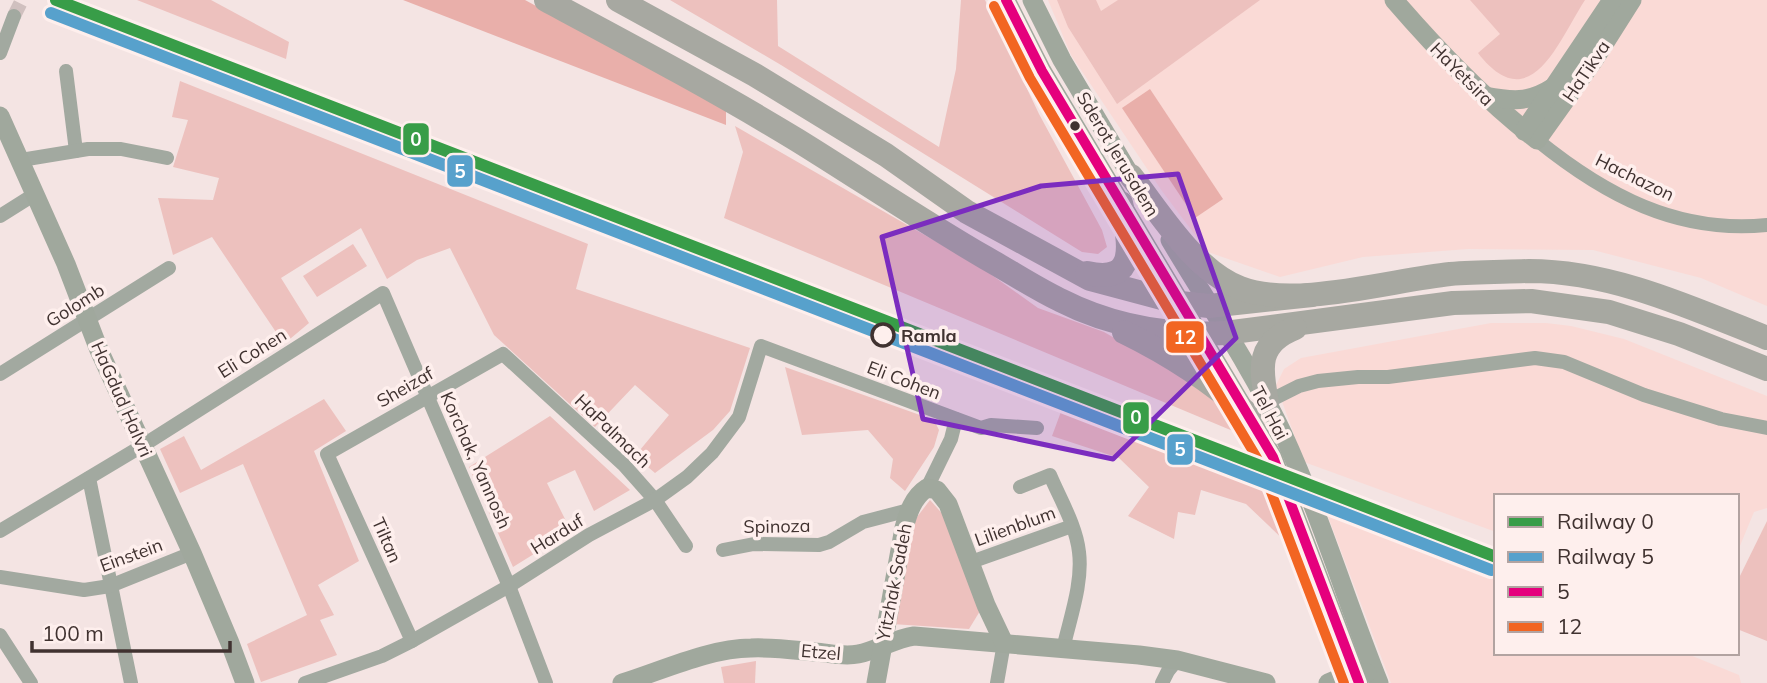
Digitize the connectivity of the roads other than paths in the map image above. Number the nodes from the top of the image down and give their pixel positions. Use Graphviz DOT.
graph roads {
  1 [pos="546,0"];
  2 [pos="618,0"];
  3 [pos="1006,0"];
  4 [pos="1032,0"];
  5 [pos="1394,0"];
  6 [pos="1612,0"];
  7 [pos="1632,0"];
  8 [pos="14,16"];
  9 [pos="2,39"];
  10 [pos="0,53"];
  11 [pos="66,71"];
  12 [pos="1556,86"];
  13 [pos="1485,96"];
  14 [pos="0,116"];
  15 [pos="1531,135"];
  16 [pos="76,150"];
  17 [pos="167,158"];
  18 [pos="21,160"];
  19 [pos="1131,176"];
  20 [pos="35,194"];
  21 [pos="1121,203"];
  22 [pos="0,216"];
  23 [pos="1767,225"];
  24 [pos="169,268"];
  25 [pos="1069,269"];
  26 [pos="383,293"];
  27 [pos="1312,295"];
  28 [pos="1180,303"];
  29 [pos="1067,304"];
  30 [pos="1209,306"];
  31 [pos="88,321"];
  32 [pos="1325,321"];
  33 [pos="1225,333"];
  34 [pos="1200,334"];
  35 [pos="1767,338"];
  36 [pos="761,346"];
  37 [pos="503,354"];
  38 [pos="1767,369"];
  39 [pos="0,374"];
  40 [pos="427,396"];
  41 [pos="1258,409"];
  42 [pos="956,419"];
  43 [pos="1037,428"];
  44 [pos="1767,428"];
  45 [pos="142,446"];
  46 [pos="327,454"];
  47 [pos="89,478"];
  48 [pos="933,483"];
  49 [pos="1020,487"];
  50 [pos="655,500"];
  51 [pos="909,510"];
  52 [pos="1072,526"];
  53 [pos="0,531"];
  54 [pos="686,546"];
  55 [pos="723,550"];
  56 [pos="192,553"];
  57 [pos="971,562"];
  58 [pos="0,577"];
  59 [pos="110,586"];
  60 [pos="509,586"];
  61 [pos="986,605"];
  62 [pos="0,635"];
  63 [pos="968,639"];
  64 [pos="412,641"];
  65 [pos="1004,643"];
  66 [pos="881,646"];
  67 [pos="1063,649"];
  68 [pos="1169,671"];
  69 [pos="1367,679"];
  70 [pos="31,683"];
  71 [pos="131,683"];
  72 [pos="244,683"];
  73 [pos="305,683"];
  74 [pos="546,683"];
  75 [pos="622,683"];
  76 [pos="876,683"];
  77 [pos="997,683"];
  78 [pos="1225,683"];
  79 [pos="1265,683"];
  80 [pos="1328,683"];
  1 -- 29 [label="highway"];
  2 -- 25 [label="highway"];
  3 -- 21 [label="street, Sderot Jerusalem"];
  4 -- 19 [label="street, Sderot Jerusalem"];
  5 -- 13 [label="street, HaYetsira"];
  6 -- 12 [label="street, HaTikva"];
  7 -- 15 [label="street, HaTikva"];
  8 -- 9 [label="street"];
  9 -- 10 [label="street"];
  11 -- 16 [label="street"];
  12 -- 13 [label="street"];
  12 -- 15 [label="street, HaTikva"];
  13 -- 15 [label="street, HaYetsira"];
  14 -- 18 [label="street, HaGdud HaIvri"];
  15 -- 23 [label="street, Hachazon"];
  16 -- 17 [label="street"];
  16 -- 18 [label="street"];
  18 -- 20 [label="street, HaGdud HaIvri"];
  19 -- 27 [label="highway"];
  19 -- 30 [label="street, Sderot Jerusalem"];
  20 -- 22 [label="street"];
  20 -- 31 [label="street, HaGdud HaIvri"];
  21 -- 25 [label="highway"];
  21 -- 28 [label="street, Sderot Jerusalem"];
  24 -- 31 [label="street, Golomb"];
  25 -- 28 [label="highway"];
  26 -- 40 [label="street, Korchak, Yannosh"];
  26 -- 45 [label="street, Eli Cohen"];
  27 -- 30 [label="highway"];
  27 -- 35 [label="highway"];
  28 -- 30 [label="highway"];
  28 -- 34 [label="street, Sderot Jerusalem"];
  29 -- 34 [label="highway"];
  29 -- 41 [label="highway"];
  30 -- 33 [label="street, Tel Hai"];
  31 -- 39 [label="street, Golomb"];
  31 -- 45 [label="street, HaGdud HaIvri"];
  32 -- 33 [label="highway"];
  32 -- 38 [label="highway"];
  32 -- 41 [label="highway"];
  33 -- 34 [label="highway"];
  33 -- 41 [label="street, Tel Hai"];
  34 -- 41 [label="street, Tel Hai"];
  36 -- 42 [label="street, Eli Cohen"];
  36 -- 50 [label="street, Harduf"];
  37 -- 40 [label="street, Sheizaf"];
  37 -- 50 [label="street, HaPalmach"];
  40 -- 46 [label="street, Sheizaf"];
  40 -- 60 [label="street, Korchak, Yannosh"];
  41 -- 44 [label="street"];
  41 -- 69 [label="street, Tel Hai"];
  42 -- 43 [label="street, Eli Cohen"];
  42 -- 48 [label="street, Yitzhak Sadeh"];
  45 -- 47 [label="street, Eli Cohen"];
  45 -- 56 [label="street, HaGdud HaIvri"];
  46 -- 64 [label="street, Tiltan"];
  47 -- 53 [label="street, Eli Cohen"];
  47 -- 59 [label="street"];
  48 -- 51 [label="street, Yitzhak Sadeh"];
  48 -- 57 [label="street"];
  49 -- 52 [label="street"];
  50 -- 54 [label="street, HaPalmach"];
  50 -- 60 [label="street, Harduf"];
  51 -- 55 [label="street, Spinoza"];
  51 -- 66 [label="street, Yitzhak Sadeh"];
  52 -- 57 [label="street, Lilienblum"];
  52 -- 67 [label="street"];
  56 -- 59 [label="street, Einstein"];
  56 -- 72 [label="street, HaGdud HaIvri"];
  57 -- 61 [label="street"];
  58 -- 59 [label="street, Einstein"];
  59 -- 71 [label="street"];
  60 -- 64 [label="street, Harduf"];
  60 -- 74 [label="street, Korchak, Yannosh"];
  61 -- 63 [label="street"];
  61 -- 65 [label="street"];
  62 -- 70 [label="street"];
  63 -- 65 [label="street, Etzel"];
  63 -- 66 [label="street, Etzel"];
  64 -- 73 [label="street, Harduf"];
  65 -- 67 [label="street, Etzel"];
  65 -- 77 [label="street"];
  66 -- 75 [label="street, Etzel"];
  66 -- 76 [label="street, Yitzhak Sadeh"];
  67 -- 68 [label="street, Etzel"];
  68 -- 78 [label="street, Etzel"];
  68 -- 79 [label="street, Etzel"];
  69 -- 80 [label="street"];
}
